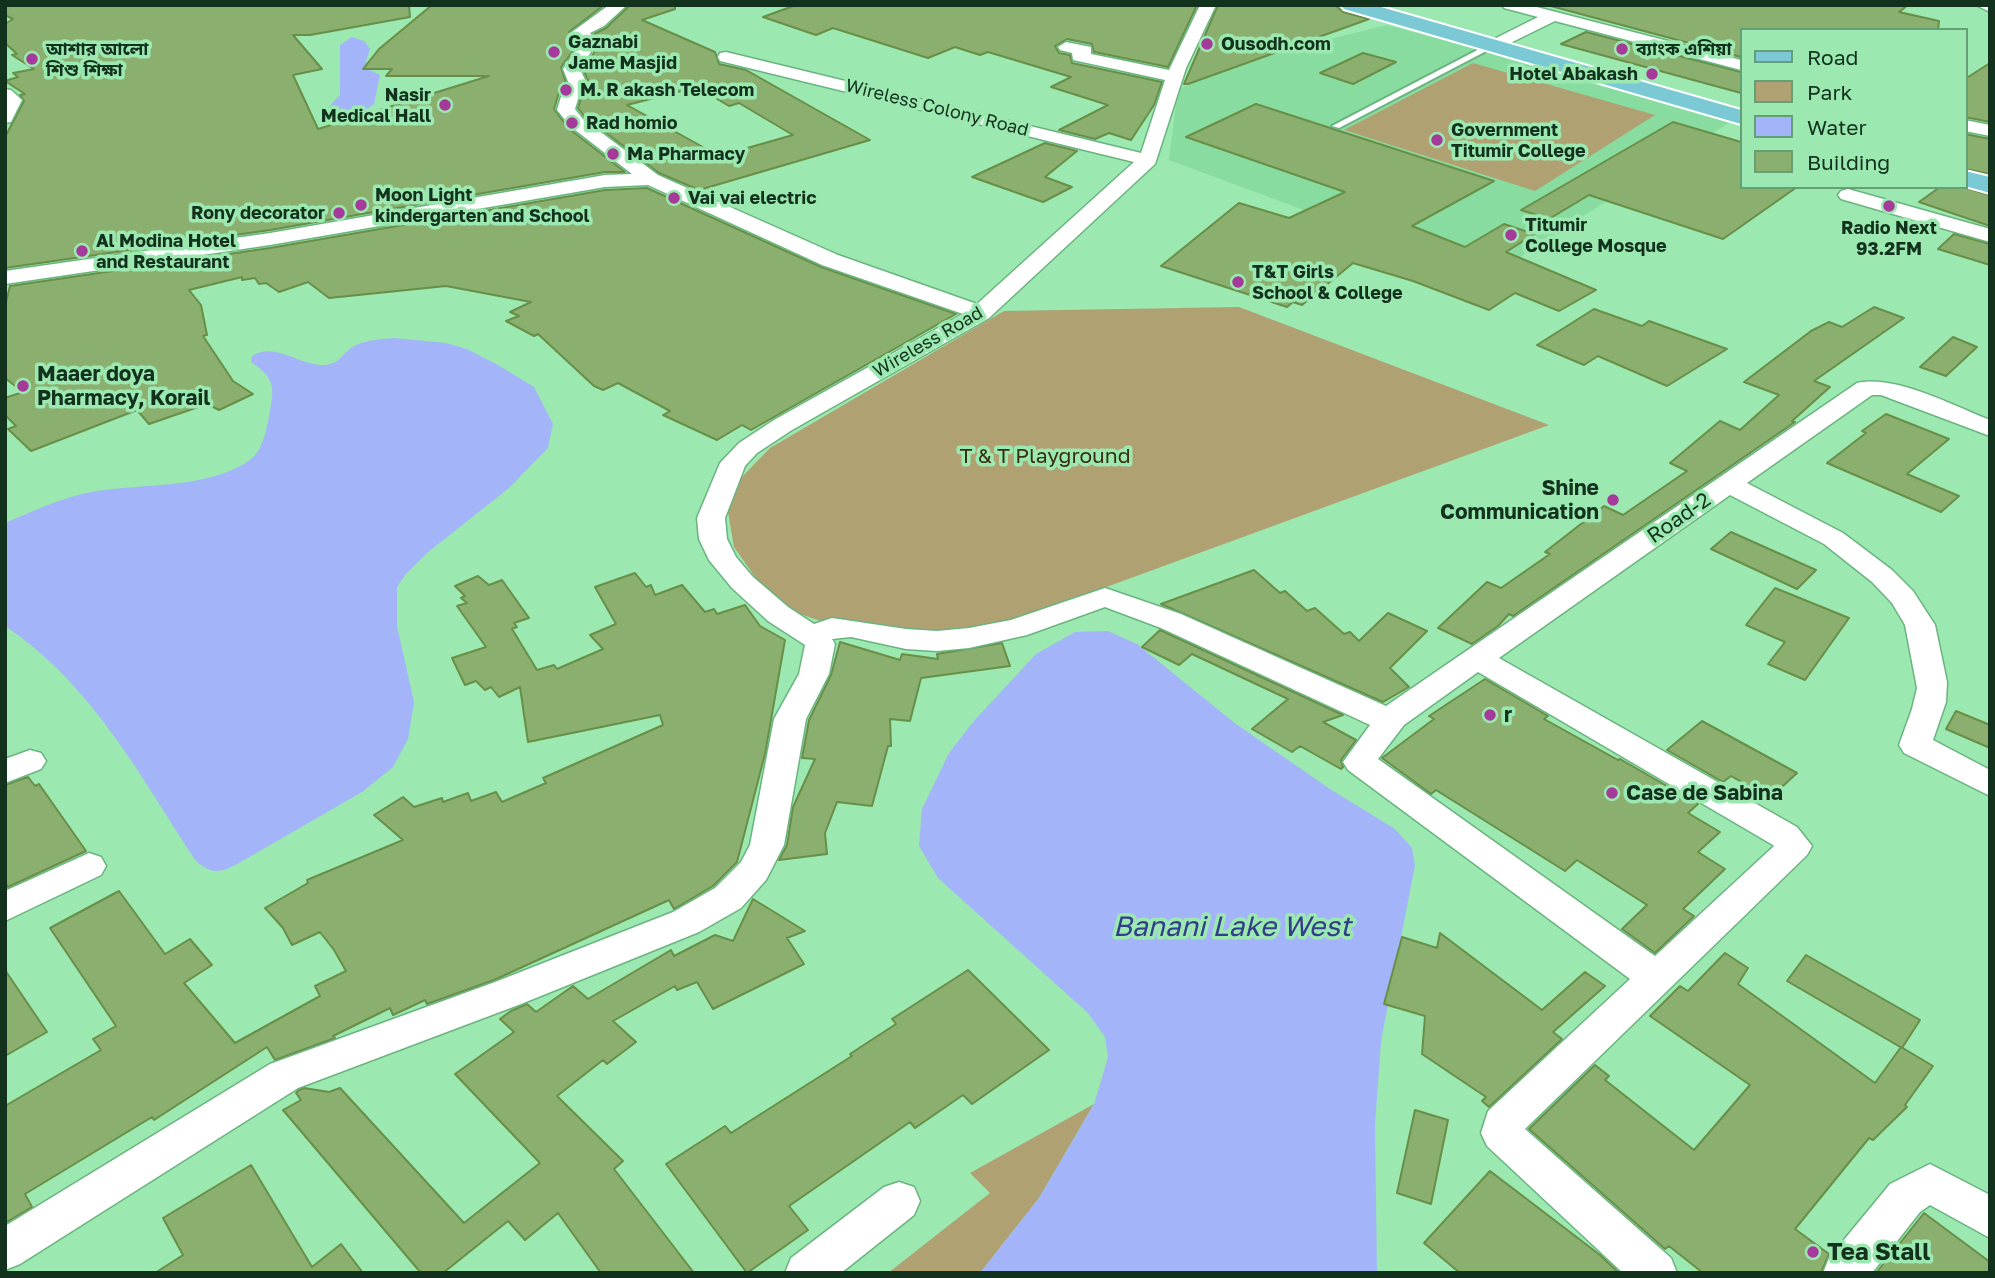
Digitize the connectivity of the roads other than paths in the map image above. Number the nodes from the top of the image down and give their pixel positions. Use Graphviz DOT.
graph roads {
  1 [pos="620,5"];
  2 [pos="1208,5"];
  3 [pos="1351,5"];
  4 [pos="1384,5"];
  5 [pos="1510,5"];
  6 [pos="1984,5"];
  7 [pos="1990,7"];
  8 [pos="1551,17"];
  9 [pos="1497,43"];
  10 [pos="1066,47"];
  11 [pos="726,57"];
  12 [pos="1740,65"];
  13 [pos="1175,77"];
  14 [pos="5,94"];
  15 [pos="1740,105"];
  16 [pos="1740,117"];
  17 [pos="5,118"];
  18 [pos="1967,125"];
  19 [pos="1336,126"];
  20 [pos="1990,131"];
  21 [pos="1148,160"];
  22 [pos="1967,168"];
  23 [pos="1990,174"];
  24 [pos="651,178"];
  25 [pos="1967,179"];
  26 [pos="1990,185"];
  27 [pos="1849,195"];
  28 [pos="1990,236"];
  29 [pos="5,278"];
  30 [pos="981,313"];
  31 [pos="1990,429"];
  32 [pos="1728,484"];
  33 [pos="813,636"];
  34 [pos="1478,659"];
  35 [pos="1393,718"];
  36 [pos="1990,784"];
  37 [pos="89,866"];
  38 [pos="5,907"];
  39 [pos="1657,978"];
  40 [pos="899,1201"];
  41 [pos="1990,1218"];
  42 [pos="5,1250"];
  43 [pos="1640,1260"];
  44 [pos="807,1273"];
  45 [pos="1845,1273"];
  1 -- 24 [label="street"];
  2 -- 13 [label="street, Wireless Road"];
  3 -- 9 [label="main road"];
  4 -- 9 [label="main road"];
  5 -- 8 [label="street"];
  6 -- 7 [label="street"];
  8 -- 9 [label="street"];
  8 -- 12 [label="street"];
  9 -- 15 [label="main road"];
  9 -- 16 [label="main road"];
  9 -- 19 [label="lane"];
  10 -- 13 [label="street"];
  11 -- 21 [label="street, Wireless Colony Road"];
  13 -- 21 [label="street, Wireless Road"];
  14 -- 17 [label="street"];
  18 -- 20 [label="street"];
  21 -- 30 [label="street, Wireless Road"];
  22 -- 23 [label="main road"];
  24 -- 29 [label="street"];
  24 -- 30 [label="street"];
  25 -- 26 [label="main road"];
  27 -- 28 [label="street"];
  30 -- 33 [label="street, Wireless Road"];
  31 -- 32 [label="street, Road-2"];
  32 -- 34 [label="street, Road-2"];
  32 -- 36 [label="street"];
  33 -- 35 [label="street"];
  33 -- 42 [label="street"];
  34 -- 35 [label="street, Road-2"];
  34 -- 39 [label="street"];
  35 -- 39 [label="street, Road-2"];
  37 -- 38 [label="street"];
  39 -- 43 [label="street"];
  40 -- 44 [label="street"];
  41 -- 45 [label="street"];
}
